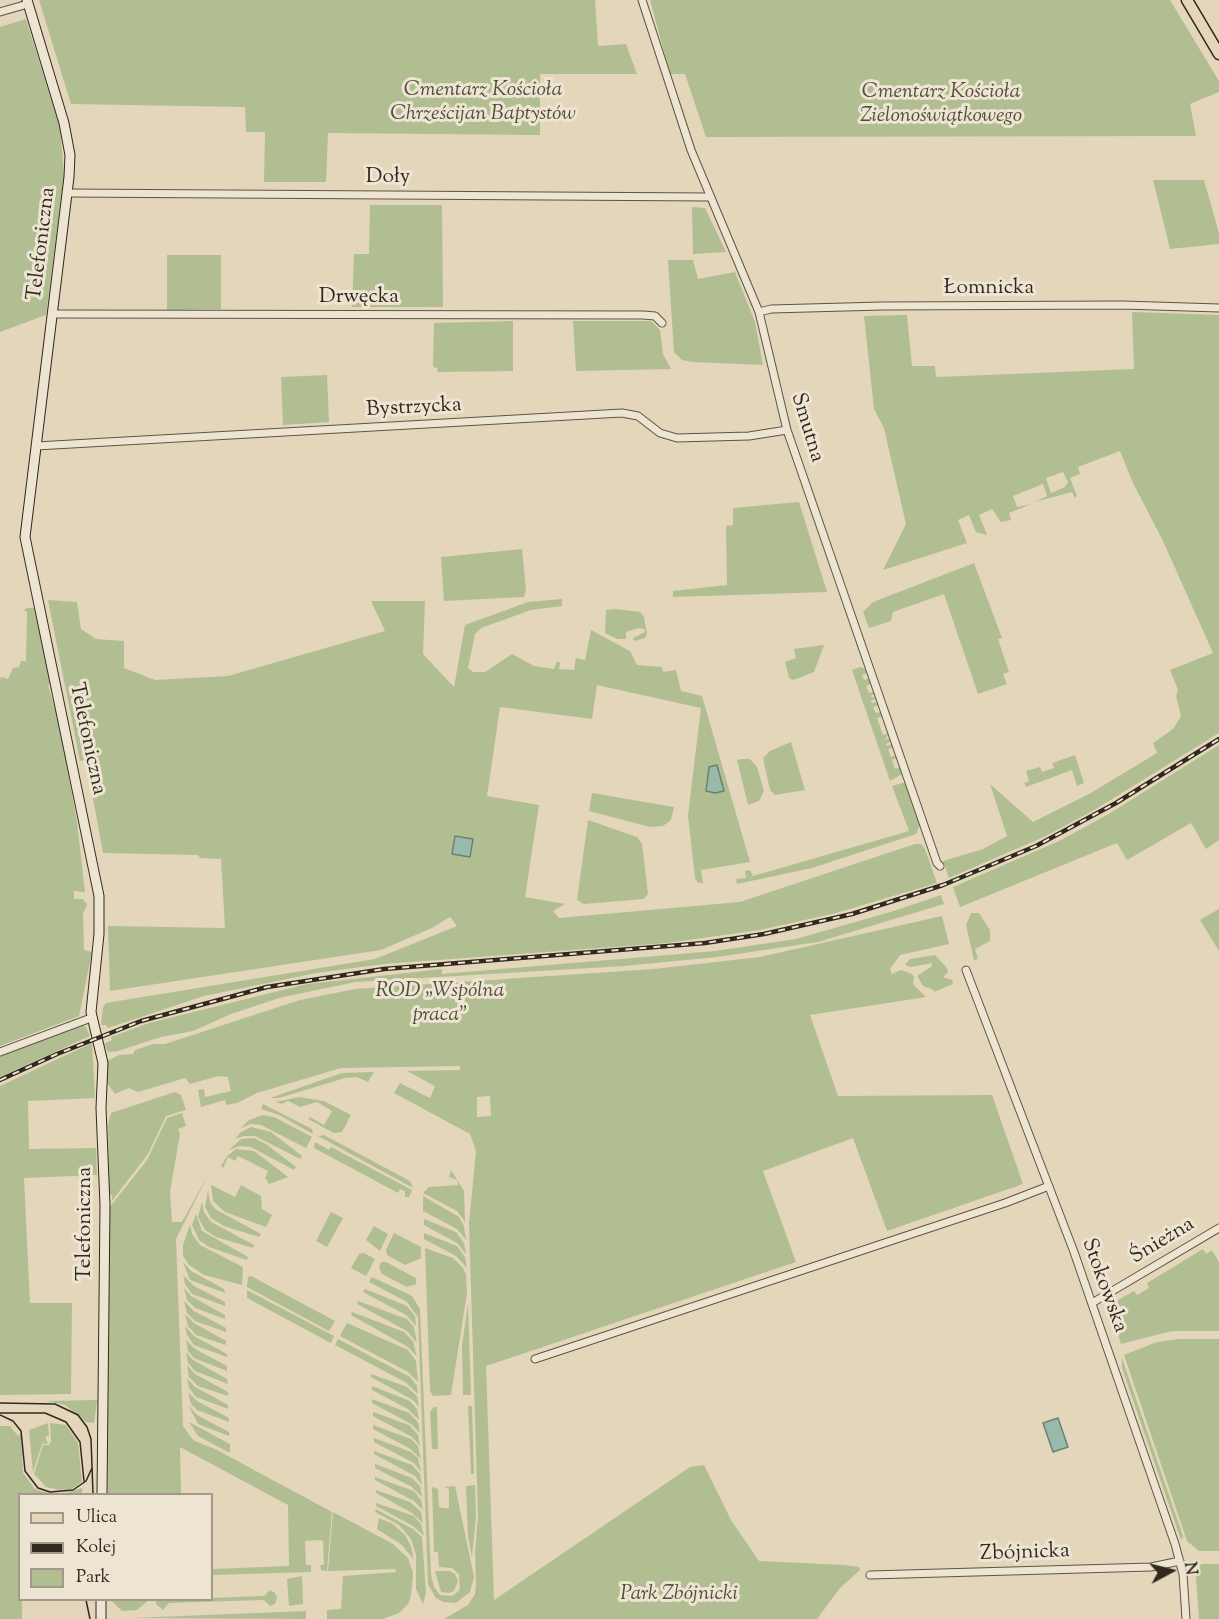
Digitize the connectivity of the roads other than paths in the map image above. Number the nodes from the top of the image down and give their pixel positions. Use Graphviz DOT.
graph roads {
  1 [pos="642,0"];
  2 [pos="1187,0"];
  3 [pos="27,2"];
  4 [pos="0,12"];
  5 [pos="1219,54"];
  6 [pos="68,193"];
  7 [pos="709,196"];
  8 [pos="1219,308"];
  9 [pos="759,312"];
  10 [pos="53,314"];
  11 [pos="662,323"];
  12 [pos="787,430"];
  13 [pos="36,446"];
  14 [pos="940,866"];
  15 [pos="966,970"];
  16 [pos="91,1018"];
  17 [pos="0,1052"];
  18 [pos="1049,1186"];
  19 [pos="1219,1228"];
  20 [pos="1092,1303"];
  21 [pos="535,1359"];
  22 [pos="102,1493"];
  23 [pos="1180,1561"];
  24 [pos="870,1575"];
  25 [pos="101,1601"];
  26 [pos="102,1619"];
  27 [pos="1186,1619"];
  1 -- 7 [label="street, Smutna"];
  2 -- 5 [label="main road"];
  3 -- 4 [label="street"];
  3 -- 6 [label="street, Telefoniczna"];
  6 -- 7 [label="street, Doły"];
  6 -- 10 [label="street, Telefoniczna"];
  7 -- 9 [label="street, Smutna"];
  8 -- 9 [label="street, Łomnicka"];
  9 -- 12 [label="street, Smutna"];
  10 -- 11 [label="street, Drwęcka"];
  10 -- 13 [label="street, Telefoniczna"];
  12 -- 13 [label="street, Bystrzycka"];
  12 -- 14 [label="street, Smutna"];
  13 -- 16 [label="street, Telefoniczna"];
  15 -- 18 [label="street, Stokowska"];
  16 -- 17 [label="street"];
  16 -- 22 [label="street, Telefoniczna"];
  18 -- 20 [label="street, Stokowska"];
  18 -- 21 [label="street"];
  19 -- 20 [label="street, Śnieżna"];
  20 -- 23 [label="street, Stokowska"];
  23 -- 24 [label="street, Zbójnicka"];
  23 -- 27 [label="street, Stokowska"];
  25 -- 26 [label="street"];
}
